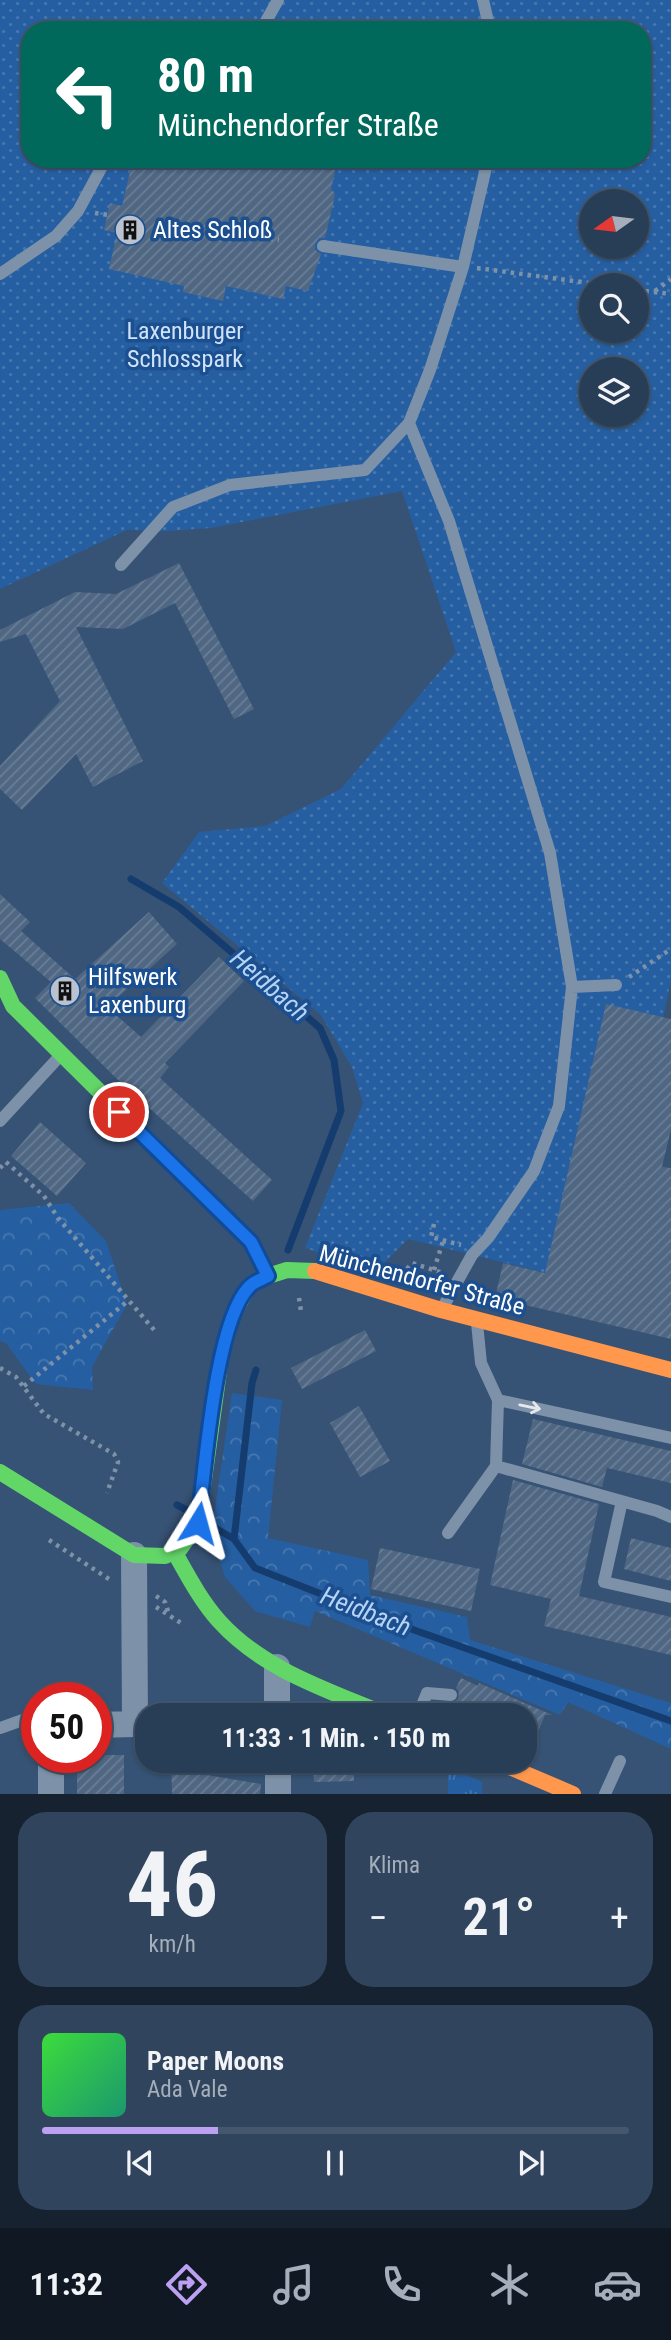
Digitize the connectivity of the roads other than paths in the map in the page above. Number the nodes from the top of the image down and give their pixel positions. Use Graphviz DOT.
graph roads {
  1 [pos="278,0"];
  2 [pos="483,0"];
  3 [pos="266,21"];
  4 [pos="488,21"];
  5 [pos="101,168"];
  6 [pos="486,168"];
  7 [pos="323,246"];
  8 [pos="463,267"];
  9 [pos="0,274"];
  10 [pos="410,423"];
  11 [pos="121,565"];
  12 [pos="0,978"];
  13 [pos="617,985"];
  14 [pos="572,987"];
  15 [pos="61,1055"];
  16 [pos="0,1121"];
  17 [pos="268,1276"];
  18 [pos="441,1310"];
  19 [pos="477,1319"];
  20 [pos="671,1370"];
  21 [pos="498,1400"];
  22 [pos="671,1438"];
  23 [pos="496,1466"];
  24 [pos="0,1472"];
  25 [pos="622,1500"];
  26 [pos="671,1517"];
  27 [pos="448,1533"];
  28 [pos="174,1553"];
  29 [pos="134,1555"];
  30 [pos="671,1597"];
  31 [pos="277,1667"];
  32 [pos="451,1695"];
  33 [pos="277,1703"];
  34 [pos="360,1703"];
  35 [pos="423,1703"];
  36 [pos="21,1721"];
  37 [pos="112,1725"];
  38 [pos="0,1728"];
  39 [pos="620,1761"];
  40 [pos="51,1773"];
  41 [pos="278,1773"];
  42 [pos="524,1773"];
  43 [pos="51,1794"];
  44 [pos="278,1794"];
  45 [pos="573,1794"];
  46 [pos="605,1794"];
  1 -- 3 [label="lane"];
  2 -- 4 [label="lane"];
  5 -- 9 [label="lane"];
  6 -- 8 [label="lane"];
  7 -- 8 [label="lane"];
  8 -- 10 [label="lane"];
  10 -- 11 [label="lane"];
  10 -- 14 [label="lane"];
  12 -- 15 [label="main road"];
  13 -- 14 [label="lane"];
  14 -- 18 [label="lane"];
  15 -- 16 [label="lane"];
  15 -- 17 [label="main road"];
  17 -- 18 [label="main road, Münchendorfer Straße"];
  17 -- 28 [label="main road"];
  18 -- 19 [label="main road, Münchendorfer Straße"];
  19 -- 20 [label="main road, Münchendorfer Straße"];
  19 -- 21 [label="lane"];
  21 -- 22 [label="lane, one-way"];
  21 -- 23 [label="lane"];
  23 -- 25 [label="lane"];
  23 -- 27 [label="lane"];
  24 -- 29 [label="main road"];
  25 -- 26 [label="lane"];
  25 -- 30 [label="lane"];
  28 -- 29 [label="main road"];
  28 -- 31 [label="main road"];
  29 -- 37 [label="street"];
  31 -- 33 [label="street"];
  31 -- 34 [label="main road"];
  32 -- 35 [label="lane"];
  36 -- 38 [label="lane"];
  39 -- 46 [label="lane"];
  40 -- 43 [label="street"];
  41 -- 44 [label="street"];
  42 -- 45 [label="main road"];
}
